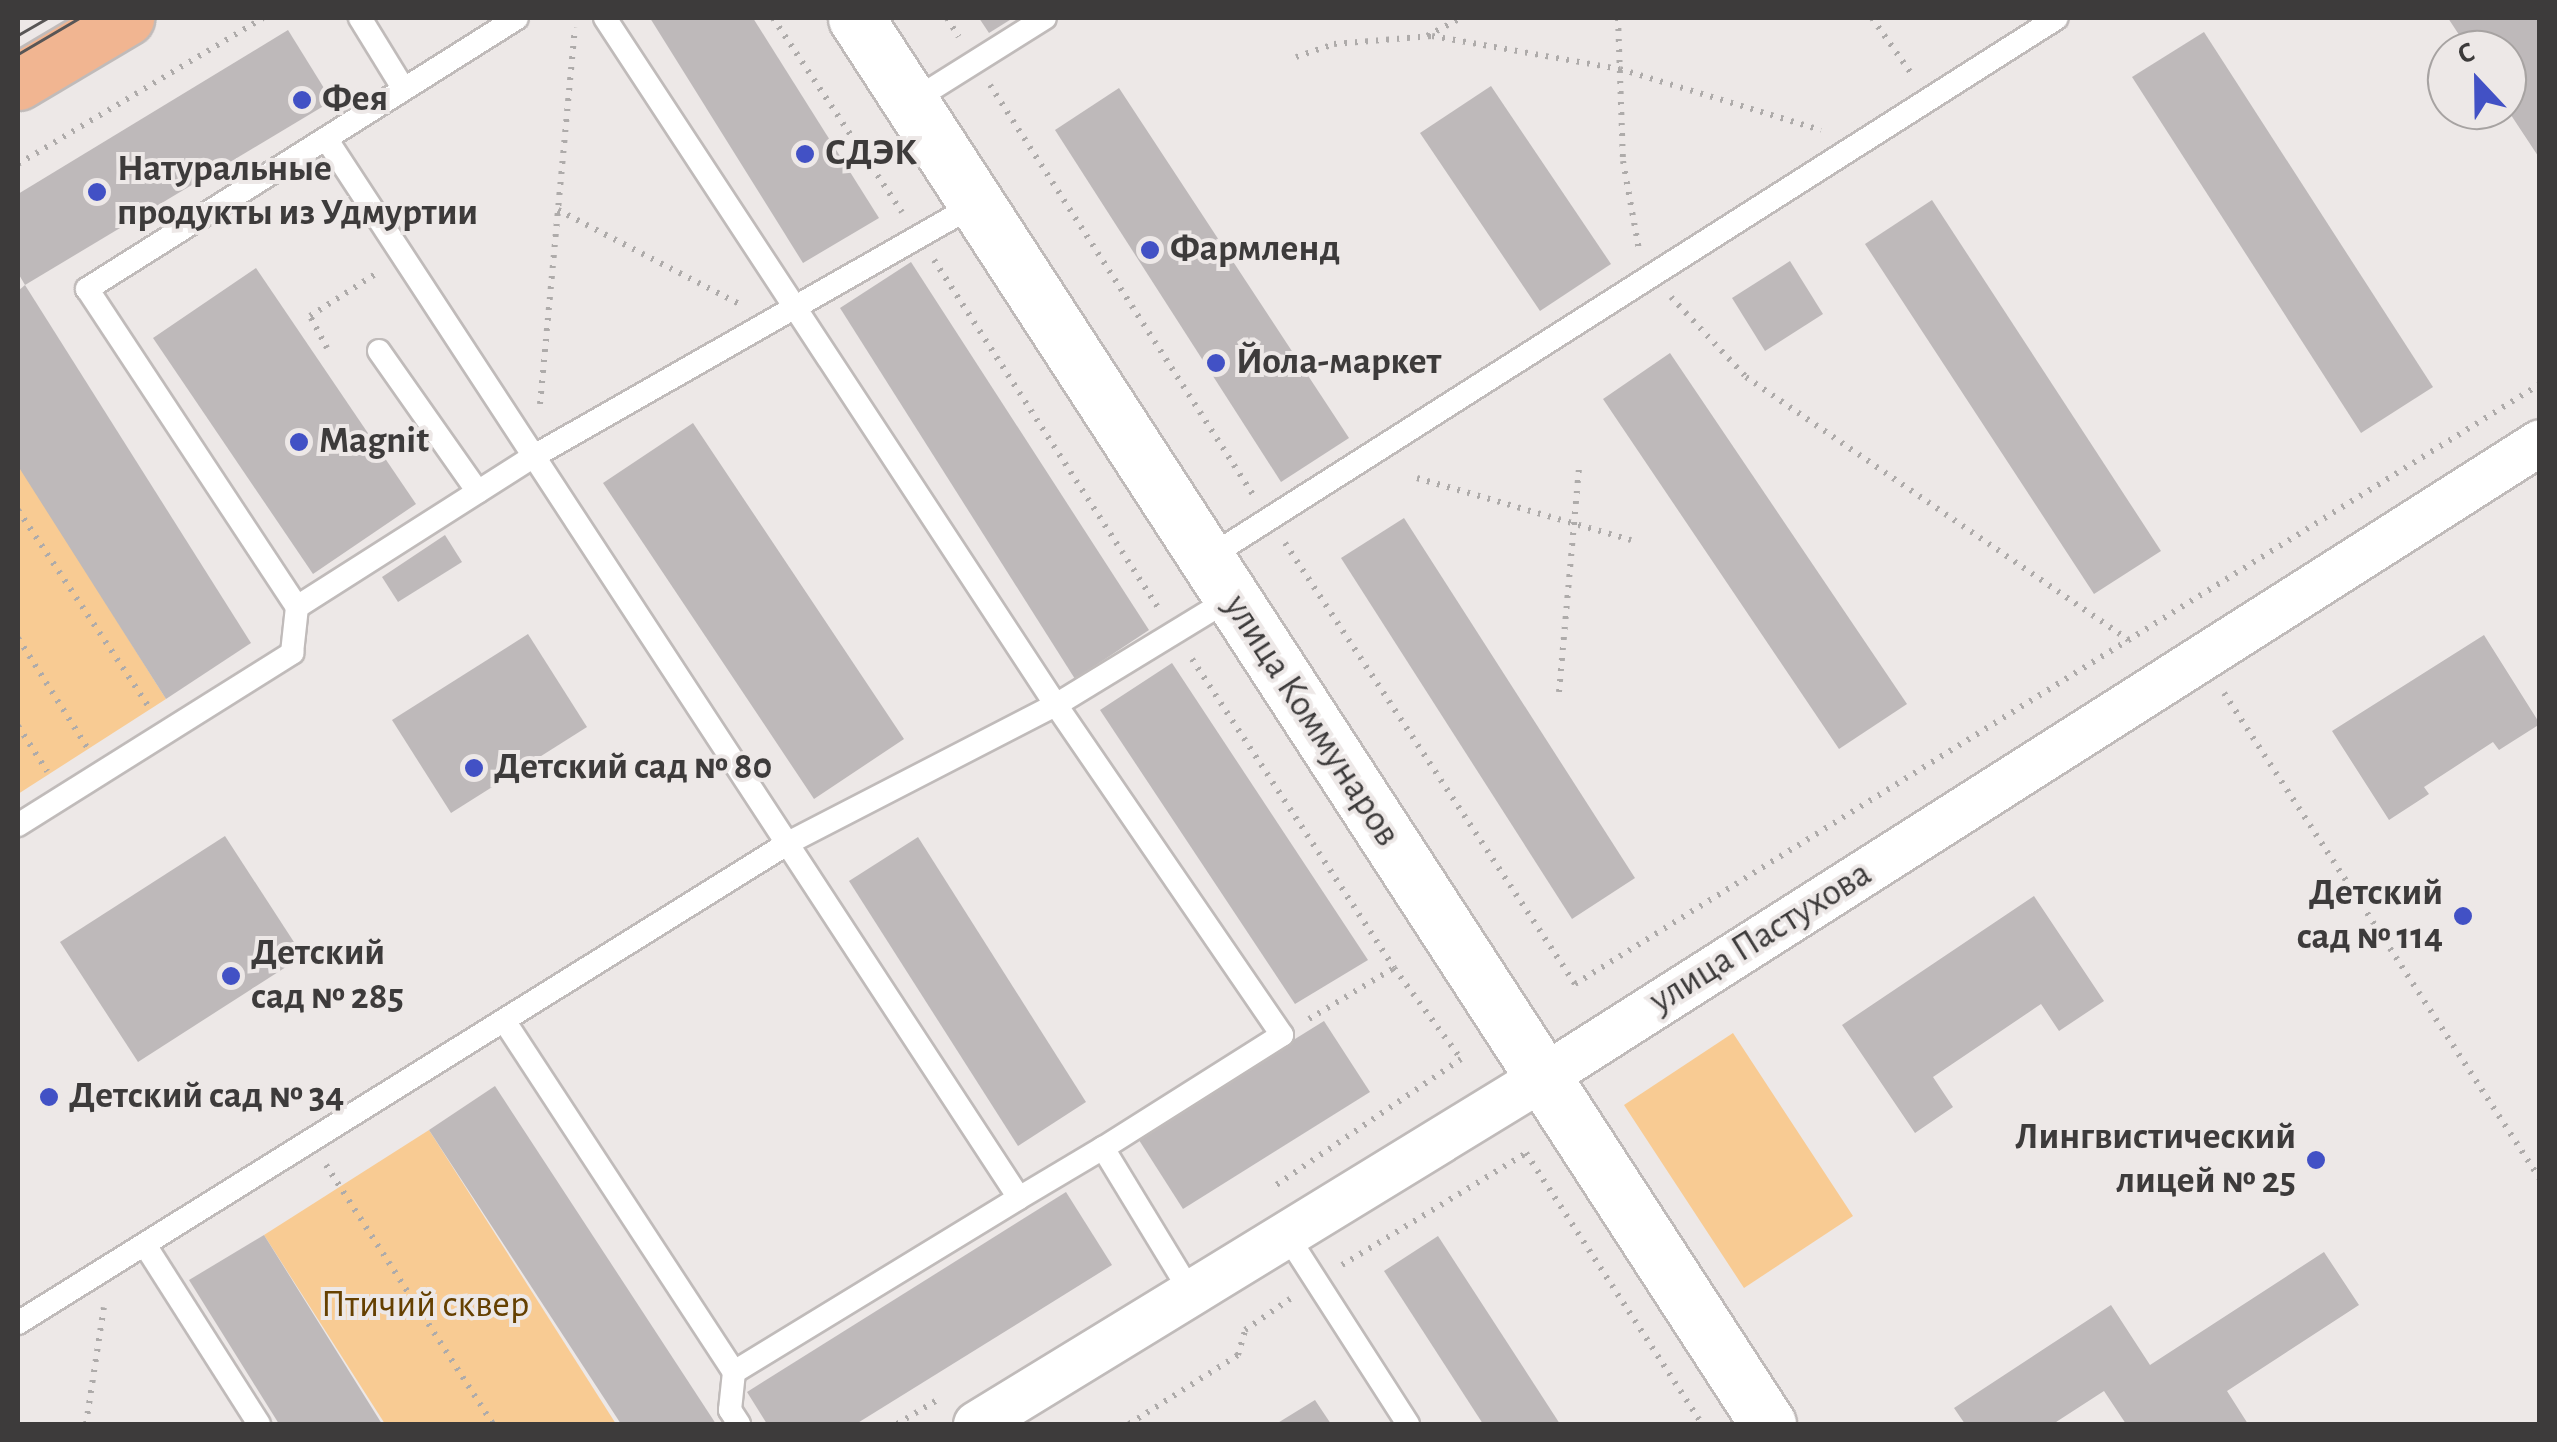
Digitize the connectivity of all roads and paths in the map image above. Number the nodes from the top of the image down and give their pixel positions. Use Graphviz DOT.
graph roads {
  1 [pos="126,18"];
  2 [pos="263,18"];
  3 [pos="360,18"];
  4 [pos="517,18"];
  5 [pos="576,18"];
  6 [pos="604,18"];
  7 [pos="773,18"];
  8 [pos="856,18"];
  9 [pos="1044,18"];
  10 [pos="1461,18"];
  11 [pos="1618,18"];
  12 [pos="1872,18"];
  13 [pos="2057,18"];
  14 [pos="1425,36"];
  15 [pos="1296,57"];
  16 [pos="1620,69"];
  17 [pos="18,82"];
  18 [pos="403,88"];
  19 [pos="1930,98"];
  20 [pos="911,102"];
  21 [pos="327,140"];
  22 [pos="1860,142"];
  23 [pos="18,164"];
  24 [pos="976,204"];
  25 [pos="558,210"];
  26 [pos="920,238"];
  27 [pos="403,256"];
  28 [pos="1651,275"];
  29 [pos="798,309"];
  30 [pos="773,322"];
  31 [pos="327,348"];
  32 [pos="379,351"];
  33 [pos="2540,384"];
  34 [pos="2540,442"];
  35 [pos="536,455"];
  36 [pos="1579,468"];
  37 [pos="1417,478"];
  38 [pos="478,492"];
  39 [pos="18,510"];
  40 [pos="1574,524"];
  41 [pos="1632,540"];
  42 [pos="1219,579"];
  43 [pos="297,607"];
  44 [pos="18,638"];
  45 [pos="2128,640"];
  46 [pos="2200,658"];
  47 [pos="1559,692"];
  48 [pos="1056,705"];
  49 [pos="18,726"];
  50 [pos="166,733"];
  51 [pos="103,772"];
  52 [pos="64,796"];
  53 [pos="18,826"];
  54 [pos="790,842"];
  55 [pos="1575,984"];
  56 [pos="505,1022"];
  57 [pos="1282,1035"];
  58 [pos="1461,1060"];
  59 [pos="1542,1078"];
  60 [pos="312,1142"];
  61 [pos="1103,1148"];
  62 [pos="1526,1153"];
  63 [pos="2540,1179"];
  64 [pos="1019,1198"];
  65 [pos="1286,1234"];
  66 [pos="145,1245"];
  67 [pos="110,1266"];
  68 [pos="1191,1293"];
  69 [pos="18,1323"];
  70 [pos="734,1372"];
  71 [pos="86,1424"];
  72 [pos="259,1424"];
  73 [pos="493,1424"];
  74 [pos="739,1424"];
  75 [pos="976,1424"];
  76 [pos="1408,1424"];
  77 [pos="1702,1424"];
  78 [pos="1768,1424"];
  1 -- 17 [label="main road"];
  2 -- 23 [label="path"];
  3 -- 18 [label="lane"];
  4 -- 18 [label="lane"];
  5 -- 25 [label="path"];
  6 -- 29 [label="lane"];
  7 -- 26 [label="path"];
  8 -- 20 [label="street, улица Коммунаров"];
  9 -- 20 [label="lane"];
  10 -- 14 [label="path"];
  11 -- 16 [label="path"];
  12 -- 19 [label="path"];
  13 -- 19 [label="lane"];
  14 -- 15 [label="path"];
  14 -- 16 [label="path"];
  16 -- 22 [label="path"];
  16 -- 28 [label="path"];
  18 -- 21 [label="lane"];
  19 -- 22 [label="lane"];
  20 -- 24 [label="street, улица Коммунаров"];
  21 -- 27 [label="lane"];
  21 -- 43 [label="lane"];
  22 -- 28 [label="lane"];
  24 -- 26 [label="lane"];
  24 -- 42 [label="street, улица Коммунаров"];
  25 -- 30 [label="path"];
  25 -- 35 [label="path"];
  26 -- 29 [label="lane"];
  27 -- 31 [label="path"];
  27 -- 35 [label="lane"];
  28 -- 42 [label="lane"];
  28 -- 45 [label="path"];
  29 -- 30 [label="lane"];
  29 -- 48 [label="lane"];
  30 -- 35 [label="lane"];
  32 -- 38 [label="lane"];
  33 -- 45 [label="path"];
  34 -- 46 [label="street, улица Пастухова"];
  35 -- 38 [label="lane"];
  35 -- 54 [label="lane"];
  36 -- 40 [label="path"];
  37 -- 40 [label="path"];
  38 -- 43 [label="lane"];
  39 -- 50 [label="path"];
  40 -- 41 [label="path"];
  40 -- 47 [label="path"];
  42 -- 48 [label="lane"];
  42 -- 59 [label="street, улица Коммунаров"];
  43 -- 50 [label="lane"];
  44 -- 51 [label="path"];
  45 -- 55 [label="path"];
  46 -- 59 [label="street, улица Пастухова"];
  46 -- 63 [label="path"];
  48 -- 54 [label="lane"];
  48 -- 57 [label="lane"];
  49 -- 52 [label="path"];
  50 -- 51 [label="lane"];
  51 -- 52 [label="lane"];
  52 -- 53 [label="lane"];
  54 -- 56 [label="lane"];
  54 -- 64 [label="lane"];
  56 -- 60 [label="lane"];
  56 -- 70 [label="lane"];
  57 -- 58 [label="path"];
  57 -- 61 [label="lane"];
  59 -- 65 [label="street, улица Пастухова"];
  59 -- 78 [label="street, улица Коммунаров"];
  60 -- 66 [label="lane"];
  60 -- 73 [label="path"];
  61 -- 64 [label="lane"];
  61 -- 68 [label="lane"];
  62 -- 77 [label="path"];
  64 -- 70 [label="lane"];
  65 -- 68 [label="street, улица Пастухова"];
  65 -- 76 [label="lane"];
  66 -- 67 [label="lane"];
  66 -- 72 [label="lane"];
  67 -- 69 [label="lane"];
  67 -- 71 [label="path"];
  68 -- 75 [label="street, улица Пастухова"];
  70 -- 74 [label="lane"];
}
